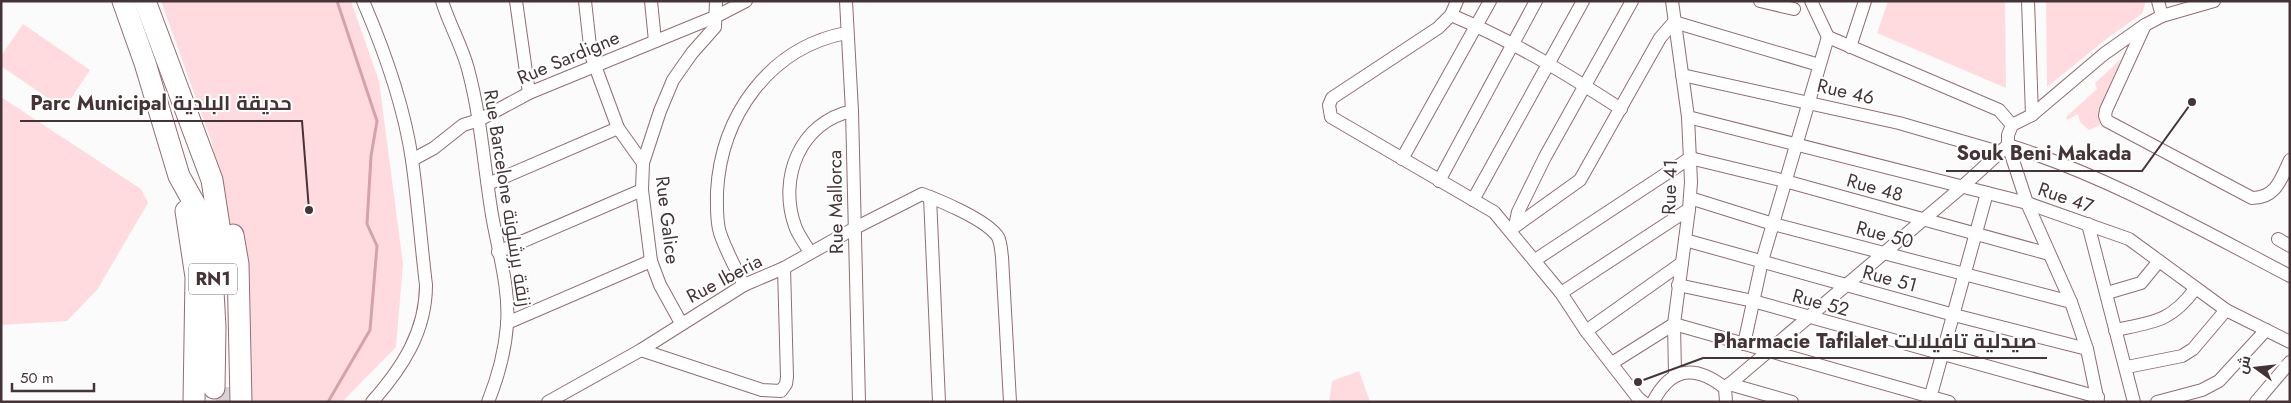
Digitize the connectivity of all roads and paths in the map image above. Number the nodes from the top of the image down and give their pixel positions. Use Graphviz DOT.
graph roads {
  1 [pos="123,1"];
  2 [pos="145,1"];
  3 [pos="363,1"];
  4 [pos="442,1"];
  5 [pos="516,1"];
  6 [pos="585,1"];
  7 [pos="651,1"];
  8 [pos="716,1"];
  9 [pos="746,1"];
  10 [pos="846,1"];
  11 [pos="1457,1"];
  12 [pos="1490,1"];
  13 [pos="1536,1"];
  14 [pos="1583,1"];
  15 [pos="1632,1"];
  16 [pos="1672,1"];
  17 [pos="1760,1"];
  18 [pos="1811,1"];
  19 [pos="1865,1"];
  20 [pos="2028,1"];
  21 [pos="2158,1"];
  22 [pos="2214,1"];
  23 [pos="1794,9"];
  24 [pos="1451,15"];
  25 [pos="717,16"];
  26 [pos="2162,16"];
  27 [pos="1674,22"];
  28 [pos="2146,25"];
  29 [pos="1478,26"];
  30 [pos="846,33"];
  31 [pos="1828,37"];
  32 [pos="655,41"];
  33 [pos="1513,44"];
  34 [pos="1850,47"];
  35 [pos="595,64"];
  36 [pos="1819,64"];
  37 [pos="1548,65"];
  38 [pos="1682,75"];
  39 [pos="1585,86"];
  40 [pos="529,93"];
  41 [pos="1808,102"];
  42 [pos="1621,109"];
  43 [pos="852,111"];
  44 [pos="2032,115"];
  45 [pos="1688,117"];
  46 [pos="479,120"];
  47 [pos="2012,125"];
  48 [pos="618,128"];
  49 [pos="1796,144"];
  50 [pos="2003,148"];
  51 [pos="1690,158"];
  52 [pos="1402,159"];
  53 [pos="412,160"];
  54 [pos="2290,160"];
  55 [pos="643,163"];
  56 [pos="179,176"];
  57 [pos="212,180"];
  58 [pos="1439,180"];
  59 [pos="1785,181"];
  60 [pos="488,184"];
  61 [pos="1963,186"];
  62 [pos="642,190"];
  63 [pos="1987,193"];
  64 [pos="926,195"];
  65 [pos="1473,200"];
  66 [pos="2027,203"];
  67 [pos="1690,204"];
  68 [pos="1923,220"];
  69 [pos="1772,224"];
  70 [pos="2088,224"];
  71 [pos="855,228"];
  72 [pos="1512,228"];
  73 [pos="1976,234"];
  74 [pos="2278,239"];
  75 [pos="1684,240"];
  76 [pos="2290,246"];
  77 [pos="498,252"];
  78 [pos="810,252"];
  79 [pos="1883,254"];
  80 [pos="2049,254"];
  81 [pos="1535,260"];
  82 [pos="651,261"];
  83 [pos="1762,261"];
  84 [pos="2159,261"];
  85 [pos="1682,263"];
  86 [pos="784,268"];
  87 [pos="1963,274"];
  88 [pos="2290,276"];
  89 [pos="744,285"];
  90 [pos="1678,285"];
  91 [pos="1847,286"];
  92 [pos="2195,289"];
  93 [pos="1561,293"];
  94 [pos="2106,293"];
  95 [pos="1753,301"];
  96 [pos="2071,302"];
  97 [pos="2226,310"];
  98 [pos="1954,315"];
  99 [pos="1807,318"];
  100 [pos="507,323"];
  101 [pos="682,323"];
  102 [pos="1674,324"];
  103 [pos="2115,330"];
  104 [pos="2266,330"];
  105 [pos="1586,331"];
  106 [pos="2290,342"];
  107 [pos="1744,344"];
  108 [pos="2087,349"];
  109 [pos="641,350"];
  110 [pos="1769,352"];
  111 [pos="1942,355"];
  112 [pos="2290,362"];
  113 [pos="1612,363"];
  114 [pos="2127,367"];
  115 [pos="1675,374"];
  116 [pos="1727,386"];
  117 [pos="1929,399"];
  118 [pos="2098,400"];
  119 [pos="553,401"];
  120 [pos="194,402"];
  121 [pos="241,402"];
  122 [pos="372,402"];
  123 [pos="488,402"];
  124 [pos="859,402"];
  125 [pos="940,402"];
  126 [pos="1010,402"];
  127 [pos="1643,402"];
  128 [pos="1653,402"];
  129 [pos="1726,402"];
  130 [pos="1792,402"];
  131 [pos="1949,402"];
  132 [pos="2134,402"];
  133 [pos="2157,402"];
  134 [pos="2256,402"];
  1 -- 56 [label="highway, RN1"];
  2 -- 57 [label="highway, RN1"];
  3 -- 53 [label="street"];
  4 -- 46 [label="street, Rue Barcelone زنقة برشلونة"];
  5 -- 40 [label="street"];
  6 -- 35 [label="street"];
  7 -- 32 [label="street"];
  8 -- 25 [label="street"];
  9 -- 25 [label="street, Rue Sardigne"];
  10 -- 30 [label="street, Rue Mallorca"];
  11 -- 24 [label="street"];
  12 -- 29 [label="street"];
  13 -- 33 [label="street"];
  14 -- 37 [label="street"];
  15 -- 39 [label="street"];
  16 -- 27 [label="street, Rue 41"];
  17 -- 23 [label="street"];
  18 -- 31 [label="street"];
  19 -- 34 [label="street"];
  20 -- 44 [label="street"];
  21 -- 26 [label="street"];
  22 -- 26 [label="street"];
  24 -- 29 [label="street"];
  24 -- 52 [label="street"];
  25 -- 32 [label="street, Rue Sardigne"];
  25 -- 55 [label="street, Rue Galice"];
  26 -- 28 [label="street"];
  27 -- 36 [label="street"];
  27 -- 38 [label="street, Rue 41"];
  27 -- 42 [label="street"];
  28 -- 44 [label="street"];
  28 -- 54 [label="street"];
  29 -- 33 [label="street"];
  29 -- 52 [label="street"];
  30 -- 43 [label="street, Rue Mallorca"];
  30 -- 89 [label="street"];
  31 -- 34 [label="street"];
  31 -- 36 [label="street"];
  32 -- 35 [label="street, Rue Sardigne"];
  33 -- 37 [label="street"];
  33 -- 58 [label="street"];
  34 -- 47 [label="street"];
  35 -- 40 [label="street, Rue Sardigne"];
  35 -- 48 [label="street"];
  36 -- 41 [label="street"];
  37 -- 39 [label="street"];
  37 -- 65 [label="street"];
  38 -- 41 [label="street, Rue 46"];
  38 -- 45 [label="street, Rue 41"];
  39 -- 42 [label="street"];
  39 -- 72 [label="street"];
  40 -- 46 [label="street, Rue Sardigne"];
  41 -- 49 [label="street"];
  41 -- 50 [label="street, Rue 46"];
  42 -- 72 [label="street"];
  43 -- 71 [label="street, Rue Mallorca"];
  43 -- 78 [label="street"];
  44 -- 47 [label="street"];
  45 -- 49 [label="street, Rue 47"];
  45 -- 51 [label="street, Rue 41"];
  46 -- 53 [label="street, Rue Sardigne"];
  46 -- 60 [label="street, Rue Barcelone زنقة برشلونة"];
  47 -- 50 [label="street"];
  48 -- 55 [label="street"];
  48 -- 60 [label="street"];
  49 -- 59 [label="street"];
  49 -- 61 [label="street, Rue 47"];
  50 -- 61 [label="street"];
  50 -- 66 [label="street"];
  50 -- 88 [label="street, Rue 46"];
  51 -- 59 [label="street, Rue 48"];
  51 -- 67 [label="street, Rue 41"];
  51 -- 81 [label="street"];
  52 -- 58 [label="street"];
  53 -- 122 [label="street"];
  55 -- 62 [label="street, Rue Galice"];
  56 -- 57 [label="highway, RN1"];
  56 -- 120 [label="highway"];
  57 -- 121 [label="highway"];
  58 -- 65 [label="street"];
  59 -- 68 [label="street, Rue 48"];
  59 -- 69 [label="street"];
  60 -- 77 [label="street, Rue Barcelone زنقة برشلونة"];
  61 -- 63 [label="street, Rue 47"];
  61 -- 68 [label="street"];
  62 -- 77 [label="street"];
  62 -- 82 [label="street, Rue Galice"];
  63 -- 66 [label="street, Rue 47"];
  63 -- 73 [label="street"];
  64 -- 71 [label="street, Rue Iberia"];
  64 -- 125 [label="street"];
  64 -- 126 [label="street"];
  65 -- 72 [label="street"];
  66 -- 70 [label="street, Rue 47"];
  66 -- 80 [label="street"];
  67 -- 69 [label="street, Rue 50"];
  67 -- 75 [label="street, Rue 41"];
  67 -- 93 [label="street"];
  68 -- 73 [label="street, Rue 48"];
  68 -- 79 [label="street"];
  69 -- 79 [label="street, Rue 50"];
  69 -- 83 [label="street"];
  70 -- 84 [label="street, Rue 47"];
  70 -- 94 [label="street"];
  71 -- 78 [label="street, Rue Iberia"];
  71 -- 124 [label="street, Rue Mallorca"];
  72 -- 81 [label="street"];
  73 -- 80 [label="street, Rue 48"];
  73 -- 87 [label="street"];
  74 -- 76 [label="street"];
  75 -- 83 [label="street, Rue 51"];
  75 -- 85 [label="street, Rue 41"];
  77 -- 100 [label="street, Rue Barcelone زنقة برشلونة"];
  78 -- 86 [label="street, Rue Iberia"];
  79 -- 87 [label="street, Rue 50"];
  79 -- 91 [label="street"];
  80 -- 96 [label="street"];
  81 -- 93 [label="street"];
  82 -- 100 [label="street"];
  82 -- 101 [label="street, Rue Galice"];
  83 -- 91 [label="street, Rue 51"];
  83 -- 95 [label="street"];
  84 -- 92 [label="street, Rue 47"];
  84 -- 94 [label="street"];
  85 -- 90 [label="street, Rue 41"];
  85 -- 105 [label="street"];
  86 -- 89 [label="street, Rue Iberia"];
  86 -- 109 [label="street"];
  87 -- 96 [label="street, Rue 50"];
  87 -- 98 [label="street"];
  89 -- 101 [label="street, Rue Iberia"];
  90 -- 95 [label="street, Rue 52"];
  90 -- 102 [label="street, Rue 41"];
  91 -- 98 [label="street, Rue 51"];
  91 -- 99 [label="street"];
  92 -- 97 [label="street, Rue 47"];
  92 -- 103 [label="street"];
  93 -- 105 [label="street"];
  94 -- 103 [label="street"];
  95 -- 99 [label="street, Rue 52"];
  95 -- 107 [label="street"];
  96 -- 108 [label="street"];
  97 -- 104 [label="street, Rue 47"];
  97 -- 114 [label="street"];
  98 -- 108 [label="street, Rue 51"];
  98 -- 111 [label="street"];
  99 -- 110 [label="street"];
  99 -- 111 [label="street, Rue 52"];
  100 -- 123 [label="street, Rue Barcelone زنقة برشلونة"];
  101 -- 109 [label="street, Rue Iberia"];
  102 -- 107 [label="street"];
  102 -- 113 [label="street"];
  102 -- 115 [label="street, Rue 41"];
  103 -- 114 [label="street"];
  104 -- 106 [label="street, Rue 47"];
  104 -- 133 [label="street"];
  105 -- 113 [label="street"];
  107 -- 110 [label="street"];
  108 -- 118 [label="street"];
  109 -- 119 [label="street, Rue Iberia"];
  110 -- 116 [label="street"];
  110 -- 117 [label="street"];
  111 -- 117 [label="street"];
  111 -- 118 [label="street, Rue 52"];
  112 -- 134 [label="street"];
  113 -- 127 [label="street"];
  114 -- 132 [label="street"];
  115 -- 116 [label="street"];
  115 -- 128 [label="street"];
  116 -- 129 [label="street"];
  116 -- 130 [label="street"];
  117 -- 131 [label="street"];
}
